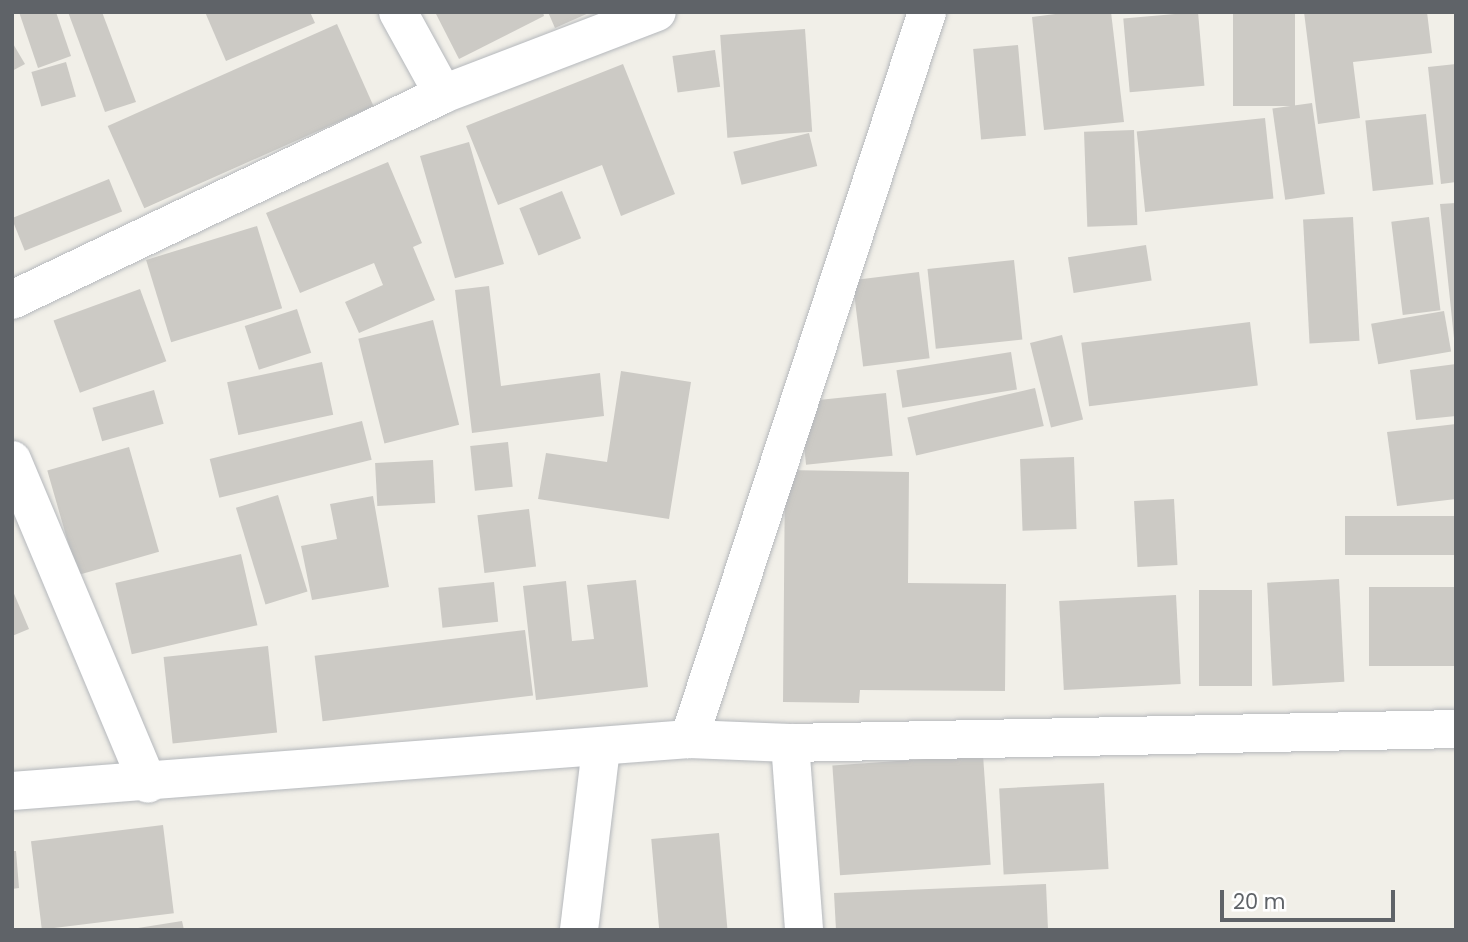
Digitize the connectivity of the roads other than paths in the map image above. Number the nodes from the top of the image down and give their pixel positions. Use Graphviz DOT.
graph roads {
  1 [pos="398,12"];
  2 [pos="657,12"];
  3 [pos="927,12"];
  4 [pos="443,94"];
  5 [pos="12,300"];
  6 [pos="12,460"];
  7 [pos="1456,729"];
  8 [pos="689,739"];
  9 [pos="790,743"];
  10 [pos="601,747"];
  11 [pos="148,784"];
  12 [pos="12,791"];
  13 [pos="579,930"];
  14 [pos="804,930"];
  1 -- 4 [label="street"];
  2 -- 4 [label="street"];
  3 -- 8 [label="street"];
  4 -- 5 [label="street"];
  6 -- 11 [label="street"];
  7 -- 9 [label="street"];
  8 -- 9 [label="street"];
  8 -- 10 [label="street"];
  9 -- 14 [label="street"];
  10 -- 11 [label="street"];
  10 -- 13 [label="street"];
  11 -- 12 [label="street"];
}
